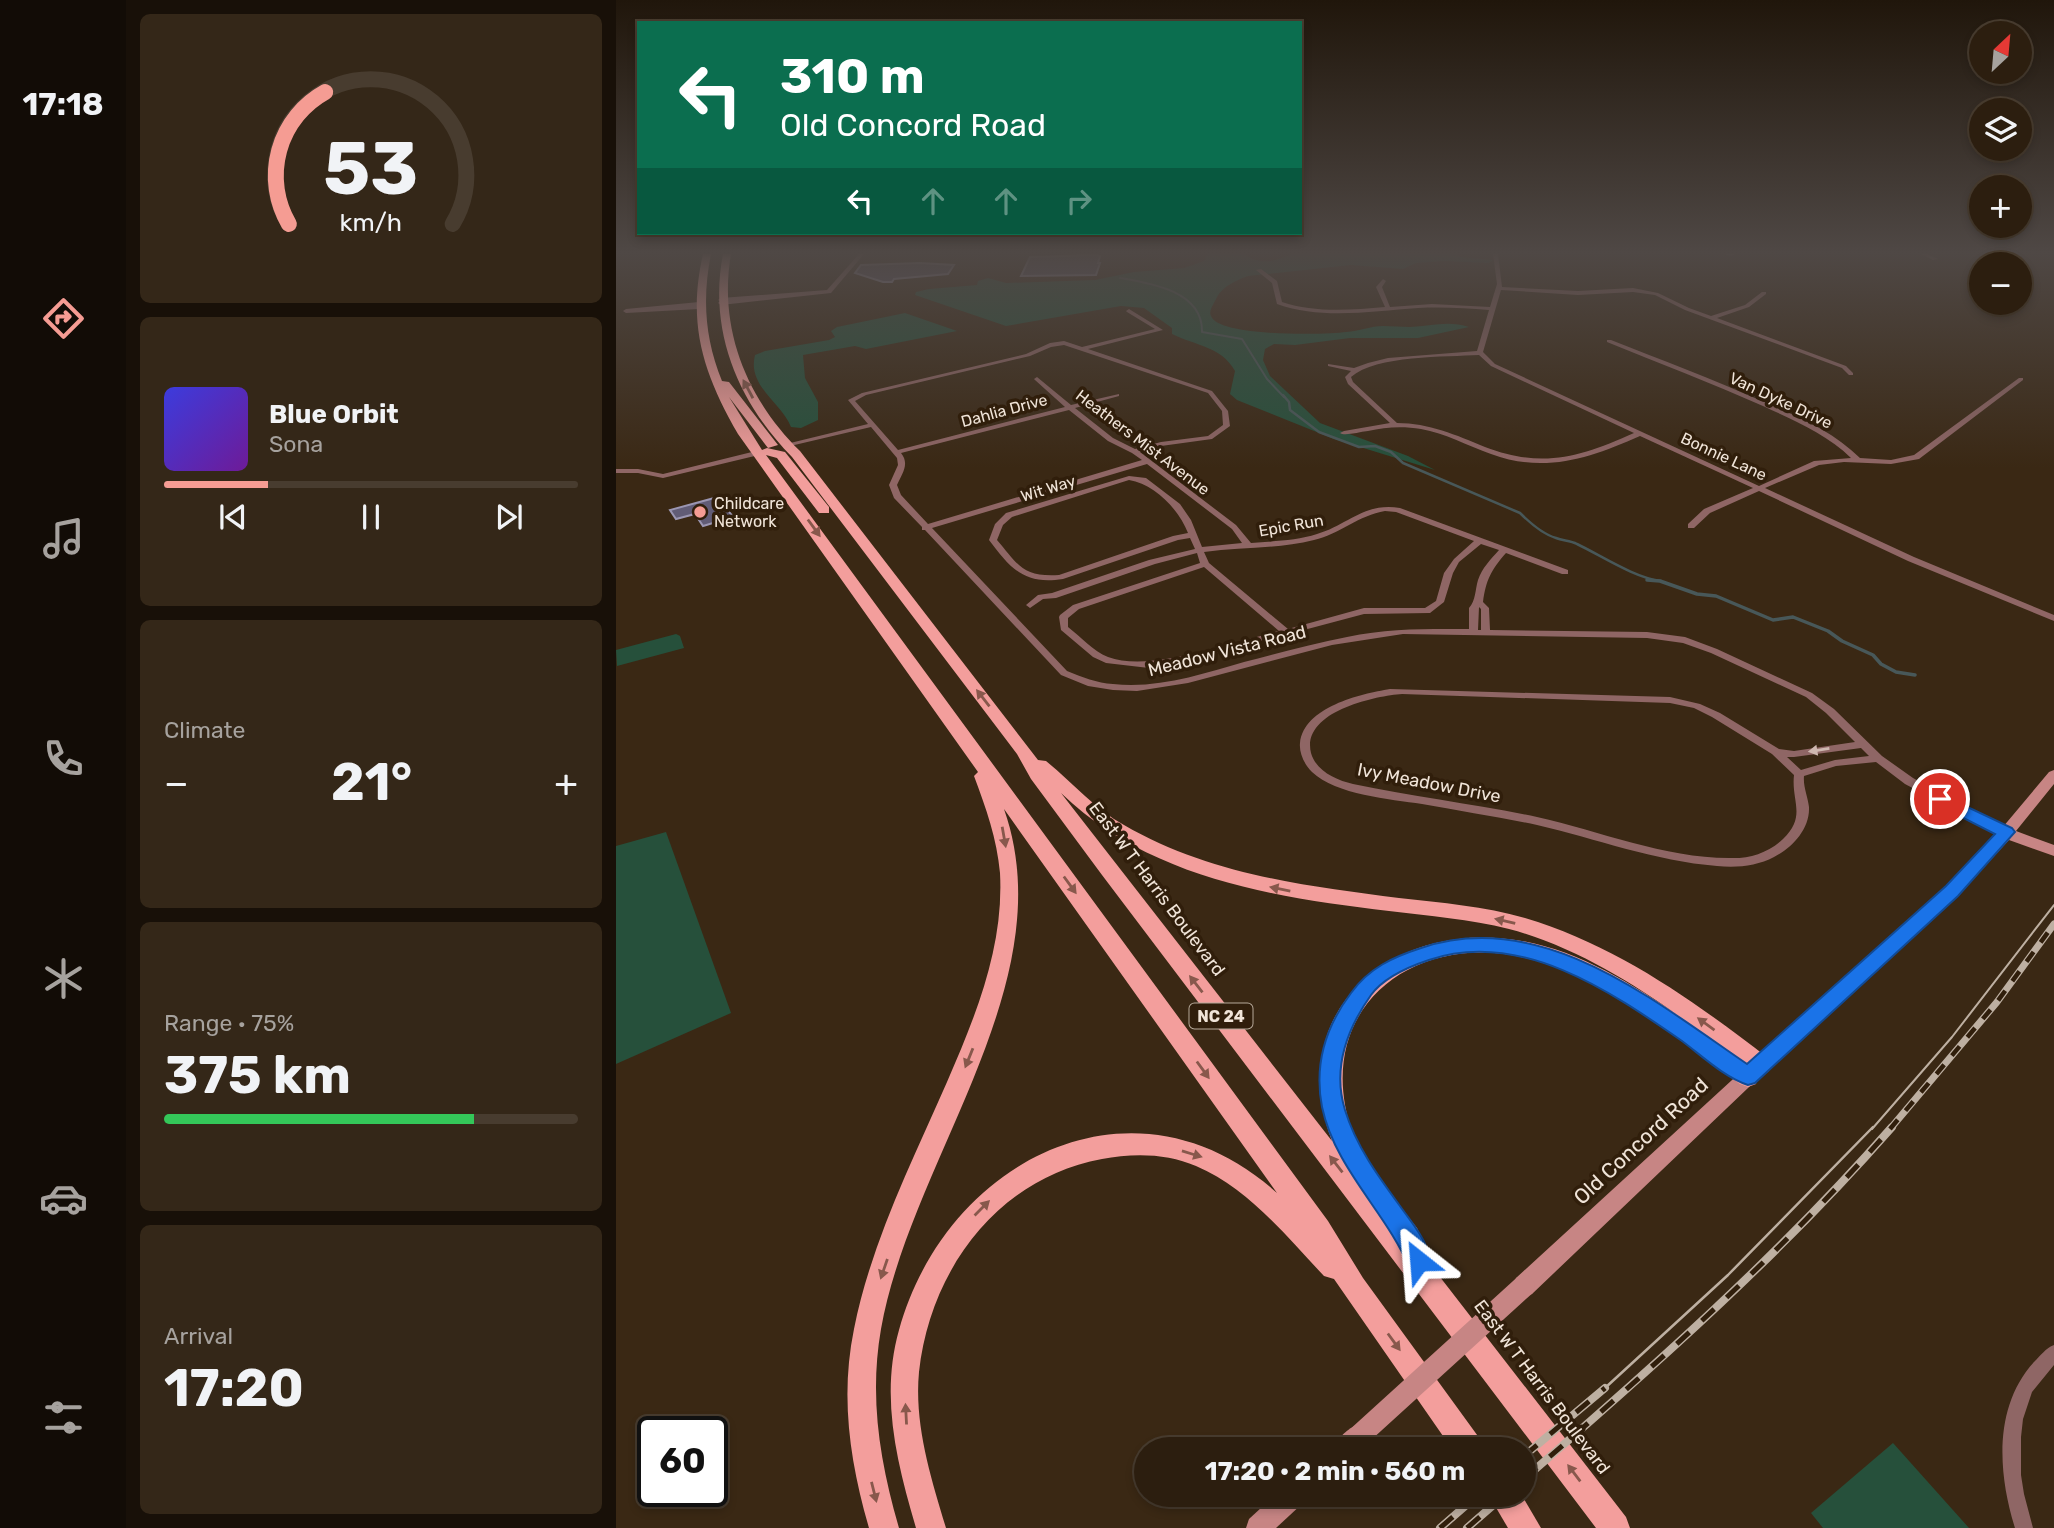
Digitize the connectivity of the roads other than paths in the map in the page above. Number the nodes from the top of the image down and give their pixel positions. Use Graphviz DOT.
graph roads {
  1 [pos="700,325"];
  2 [pos="718,325"];
  3 [pos="726,325"];
  4 [pos="1152,325"];
  5 [pos="1487,325"];
  6 [pos="1733,325"];
  7 [pos="729,340"];
  8 [pos="1609,341"];
  9 [pos="1084,348"];
  10 [pos="1480,353"];
  11 [pos="1331,365"];
  12 [pos="1353,370"];
  13 [pos="712,372"];
  14 [pos="1852,374"];
  15 [pos="1037,379"];
  16 [pos="2021,379"];
  17 [pos="1117,395"];
  18 [pos="1072,406"];
  19 [pos="1394,424"];
  20 [pos="872,425"];
  21 [pos="1344,433"];
  22 [pos="1642,433"];
  23 [pos="786,446"];
  24 [pos="1135,451"];
  25 [pos="760,452"];
  26 [pos="898,452"];
  27 [pos="1148,461"];
  28 [pos="1858,461"];
  29 [pos="1537,462"];
  30 [pos="616,471"];
  31 [pos="1538,475"];
  32 [pos="1759,488"];
  33 [pos="1691,526"];
  34 [pos="925,528"];
  35 [pos="857,534"];
  36 [pos="1192,535"];
  37 [pos="1480,541"];
  38 [pos="1249,546"];
  39 [pos="1504,550"];
  40 [pos="1197,551"];
  41 [pos="1111,559"];
  42 [pos="1205,564"];
  43 [pos="1565,572"];
  44 [pos="1124,573"];
  45 [pos="1138,586"];
  46 [pos="1476,608"];
  47 [pos="1009,613"];
  48 [pos="2054,618"];
  49 [pos="1285,631"];
  50 [pos="1474,632"];
  51 [pos="1486,632"];
  52 [pos="1863,744"];
  53 [pos="973,750"];
  54 [pos="1025,752"];
  55 [pos="1776,752"];
  56 [pos="1878,758"];
  57 [pos="1798,774"];
  58 [pos="2054,775"];
  59 [pos="2006,832"];
  60 [pos="2054,851"];
  61 [pos="1754,1071"];
  62 [pos="1423,1276"];
  63 [pos="1354,1287"];
  64 [pos="2054,1353"];
  65 [pos="1358,1437"];
  66 [pos="1461,1437"];
  67 [pos="1280,1507"];
  68 [pos="1512,1507"];
  69 [pos="884,1528"];
  70 [pos="931,1528"];
  71 [pos="1258,1528"];
  72 [pos="1526,1528"];
  73 [pos="1615,1528"];
  74 [pos="2024,1528"];
  1 -- 13 [label="main road, NC 24"];
  2 -- 7 [label="main road"];
  3 -- 7 [label="main road, East W T Harris Boulevard / NC 24"];
  4 -- 9 [label="street"];
  5 -- 10 [label="street"];
  6 -- 14 [label="street"];
  23 -- 7 [label="main road, East W T Harris Boulevard / NC 24, one-way"];
  8 -- 28 [label="street, Van Dyke Drive"];
  9 -- 20 [label="street"];
  9 -- 24 [label="street"];
  10 -- 12 [label="street"];
  10 -- 22 [label="street, Bonnie Lane"];
  11 -- 12 [label="street"];
  12 -- 19 [label="street"];
  13 -- 23 [label="main road"];
  13 -- 25 [label="main road, NC 24"];
  15 -- 18 [label="street, Heathers Mist Avenue"];
  16 -- 28 [label="street"];
  17 -- 18 [label="street, Dahlia Drive"];
  18 -- 24 [label="street, Heathers Mist Avenue"];
  18 -- 26 [label="street, Dahlia Drive"];
  19 -- 21 [label="street"];
  19 -- 29 [label="street"];
  20 -- 23 [label="street"];
  20 -- 26 [label="street"];
  22 -- 29 [label="street"];
  22 -- 32 [label="street, Bonnie Lane"];
  23 -- 35 [label="main road, East W T Harris Boulevard / NC 24"];
  24 -- 27 [label="street, Heathers Mist Avenue"];
  25 -- 30 [label="street"];
  25 -- 35 [label="main road"];
  25 -- 53 [label="main road, NC 24, one-way"];
  26 -- 34 [label="street, Meadow Vista Road"];
  27 -- 34 [label="street"];
  27 -- 38 [label="street, Heathers Mist Avenue"];
  28 -- 32 [label="street"];
  29 -- 31 [label="street"];
  32 -- 33 [label="street"];
  32 -- 48 [label="street, Bonnie Lane"];
  34 -- 47 [label="street, Meadow Vista Road"];
  54 -- 35 [label="main road, East W T Harris Boulevard / NC 24, one-way"];
  36 -- 40 [label="street, Wit Way"];
  36 -- 41 [label="street, Wit Way"];
  36 -- 41 [label="street, Wit Way"];
  37 -- 38 [label="street, Epic Run"];
  37 -- 39 [label="street, Epic Run"];
  37 -- 49 [label="street"];
  38 -- 40 [label="street, Epic Run"];
  39 -- 43 [label="street, Epic Run"];
  39 -- 46 [label="street"];
  40 -- 42 [label="street, Wit Way"];
  40 -- 44 [label="street, Epic Run"];
  41 -- 44 [label="street"];
  42 -- 45 [label="street"];
  42 -- 49 [label="street, Wit Way"];
  44 -- 45 [label="street"];
  44 -- 47 [label="street, Epic Run"];
  45 -- 49 [label="street"];
  46 -- 50 [label="street"];
  46 -- 51 [label="street"];
  47 -- 50 [label="street, Meadow Vista Road"];
  50 -- 51 [label="street, Meadow Vista Road"];
  51 -- 52 [label="street, Meadow Vista Road"];
  52 -- 55 [label="street, one-way"];
  52 -- 56 [label="street, Meadow Vista Road"];
  53 -- 63 [label="main road, NC 24, one-way"];
  53 -- 69 [label="main road, one-way"];
  61 -- 54 [label="main road, one-way"];
  62 -- 54 [label="main road, East W T Harris Boulevard / NC 24, one-way"];
  55 -- 57 [label="street, Ivy Meadow Drive"];
  55 -- 57 [label="street, Ivy Meadow Drive"];
  56 -- 57 [label="street"];
  56 -- 59 [label="street, Meadow Vista Road"];
  58 -- 59 [label="street, Old Concord Road"];
  59 -- 60 [label="street"];
  59 -- 61 [label="street, Old Concord Road"];
  61 -- 62 [label="main road"];
  61 -- 65 [label="street, Old Concord Road, bridge"];
  73 -- 62 [label="main road, East W T Harris Boulevard / NC 24, one-way"];
  63 -- 66 [label="main road, NC 24, one-way"];
  70 -- 63 [label="main road, one-way"];
  64 -- 74 [label="street"];
  67 -- 71 [label="street"];
  68 -- 72 [label="main road"];
}
